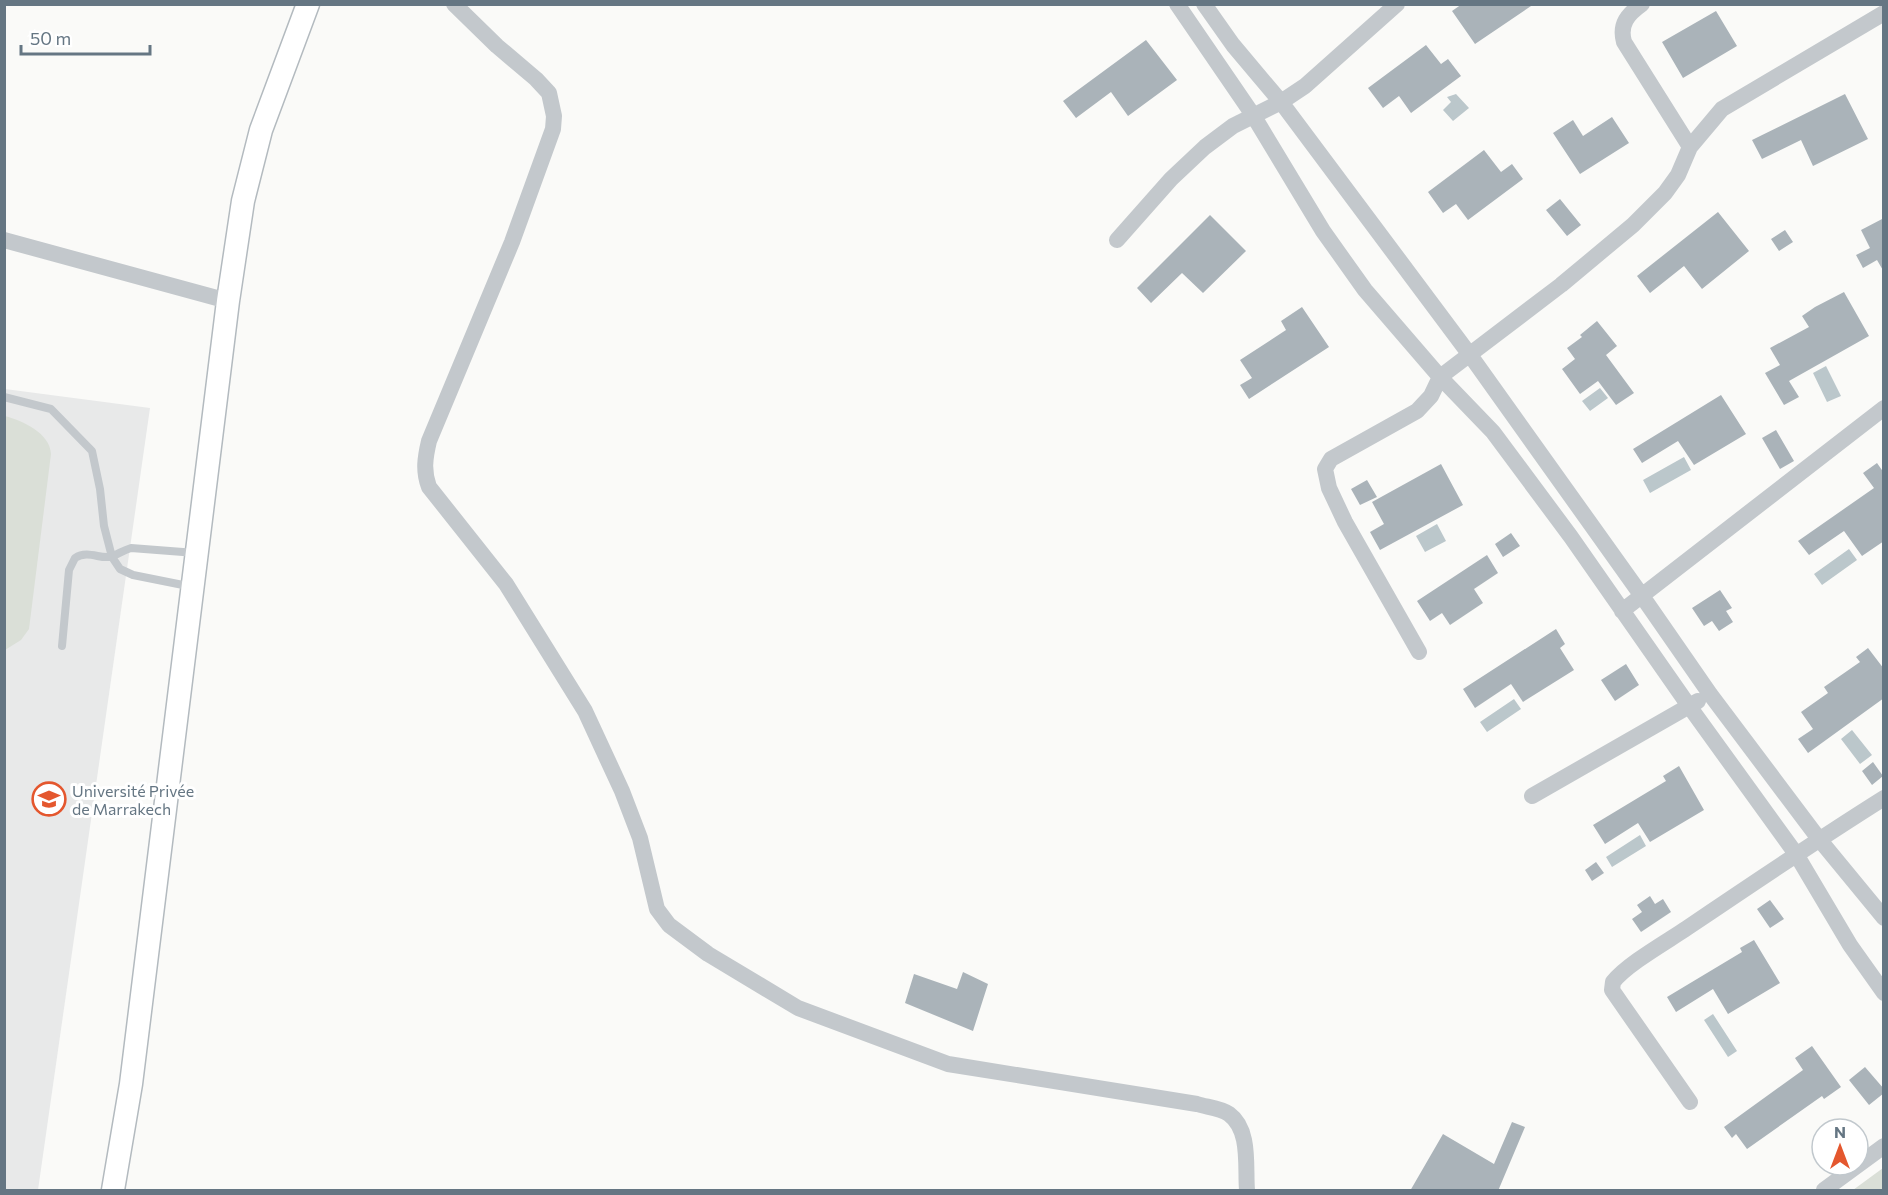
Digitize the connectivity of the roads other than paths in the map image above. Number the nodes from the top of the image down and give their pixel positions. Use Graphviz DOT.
graph roads {
  1 [pos="308,4"];
  2 [pos="454,4"];
  3 [pos="1177,4"];
  4 [pos="1204,4"];
  5 [pos="1397,4"];
  6 [pos="1642,4"];
  7 [pos="1884,14"];
  8 [pos="1281,102"];
  9 [pos="1253,116"];
  10 [pos="1690,147"];
  11 [pos="4,240"];
  12 [pos="1117,240"];
  13 [pos="228,301"];
  14 [pos="1470,355"];
  15 [pos="1440,377"];
  16 [pos="4,397"];
  17 [pos="1884,408"];
  18 [pos="197,553"];
  19 [pos="112,557"];
  20 [pos="193,587"];
  21 [pos="1642,596"];
  22 [pos="1622,610"];
  23 [pos="62,646"];
  24 [pos="1419,652"];
  25 [pos="1710,694"];
  26 [pos="1689,706"];
  27 [pos="1532,795"];
  28 [pos="1884,798"];
  29 [pos="1819,839"];
  30 [pos="1796,854"];
  31 [pos="1884,918"];
  32 [pos="1884,993"];
  33 [pos="1690,1102"];
  34 [pos="1884,1146"];
  35 [pos="113,1191"];
  36 [pos="1246,1191"];
  37 [pos="1824,1191"];
  1 -- 13 [label="main road"];
  2 -- 36 [label="street"];
  3 -- 9 [label="street"];
  4 -- 8 [label="street"];
  5 -- 8 [label="street"];
  6 -- 10 [label="street"];
  7 -- 10 [label="street"];
  8 -- 9 [label="street"];
  8 -- 14 [label="street"];
  9 -- 12 [label="street"];
  9 -- 15 [label="street"];
  10 -- 14 [label="street"];
  11 -- 13 [label="street"];
  13 -- 18 [label="main road"];
  14 -- 15 [label="street"];
  14 -- 21 [label="street"];
  15 -- 22 [label="street"];
  15 -- 24 [label="street"];
  16 -- 19 [label="lane"];
  17 -- 21 [label="street"];
  18 -- 19 [label="lane"];
  18 -- 20 [label="main road"];
  19 -- 20 [label="lane"];
  19 -- 23 [label="lane"];
  20 -- 35 [label="main road"];
  21 -- 22 [label="street"];
  21 -- 25 [label="street"];
  22 -- 26 [label="street"];
  25 -- 26 [label="street"];
  25 -- 29 [label="street"];
  26 -- 27 [label="street"];
  26 -- 30 [label="street"];
  28 -- 29 [label="street"];
  29 -- 30 [label="street"];
  29 -- 31 [label="street"];
  30 -- 32 [label="street"];
  30 -- 33 [label="street"];
  34 -- 37 [label="street"];
}
